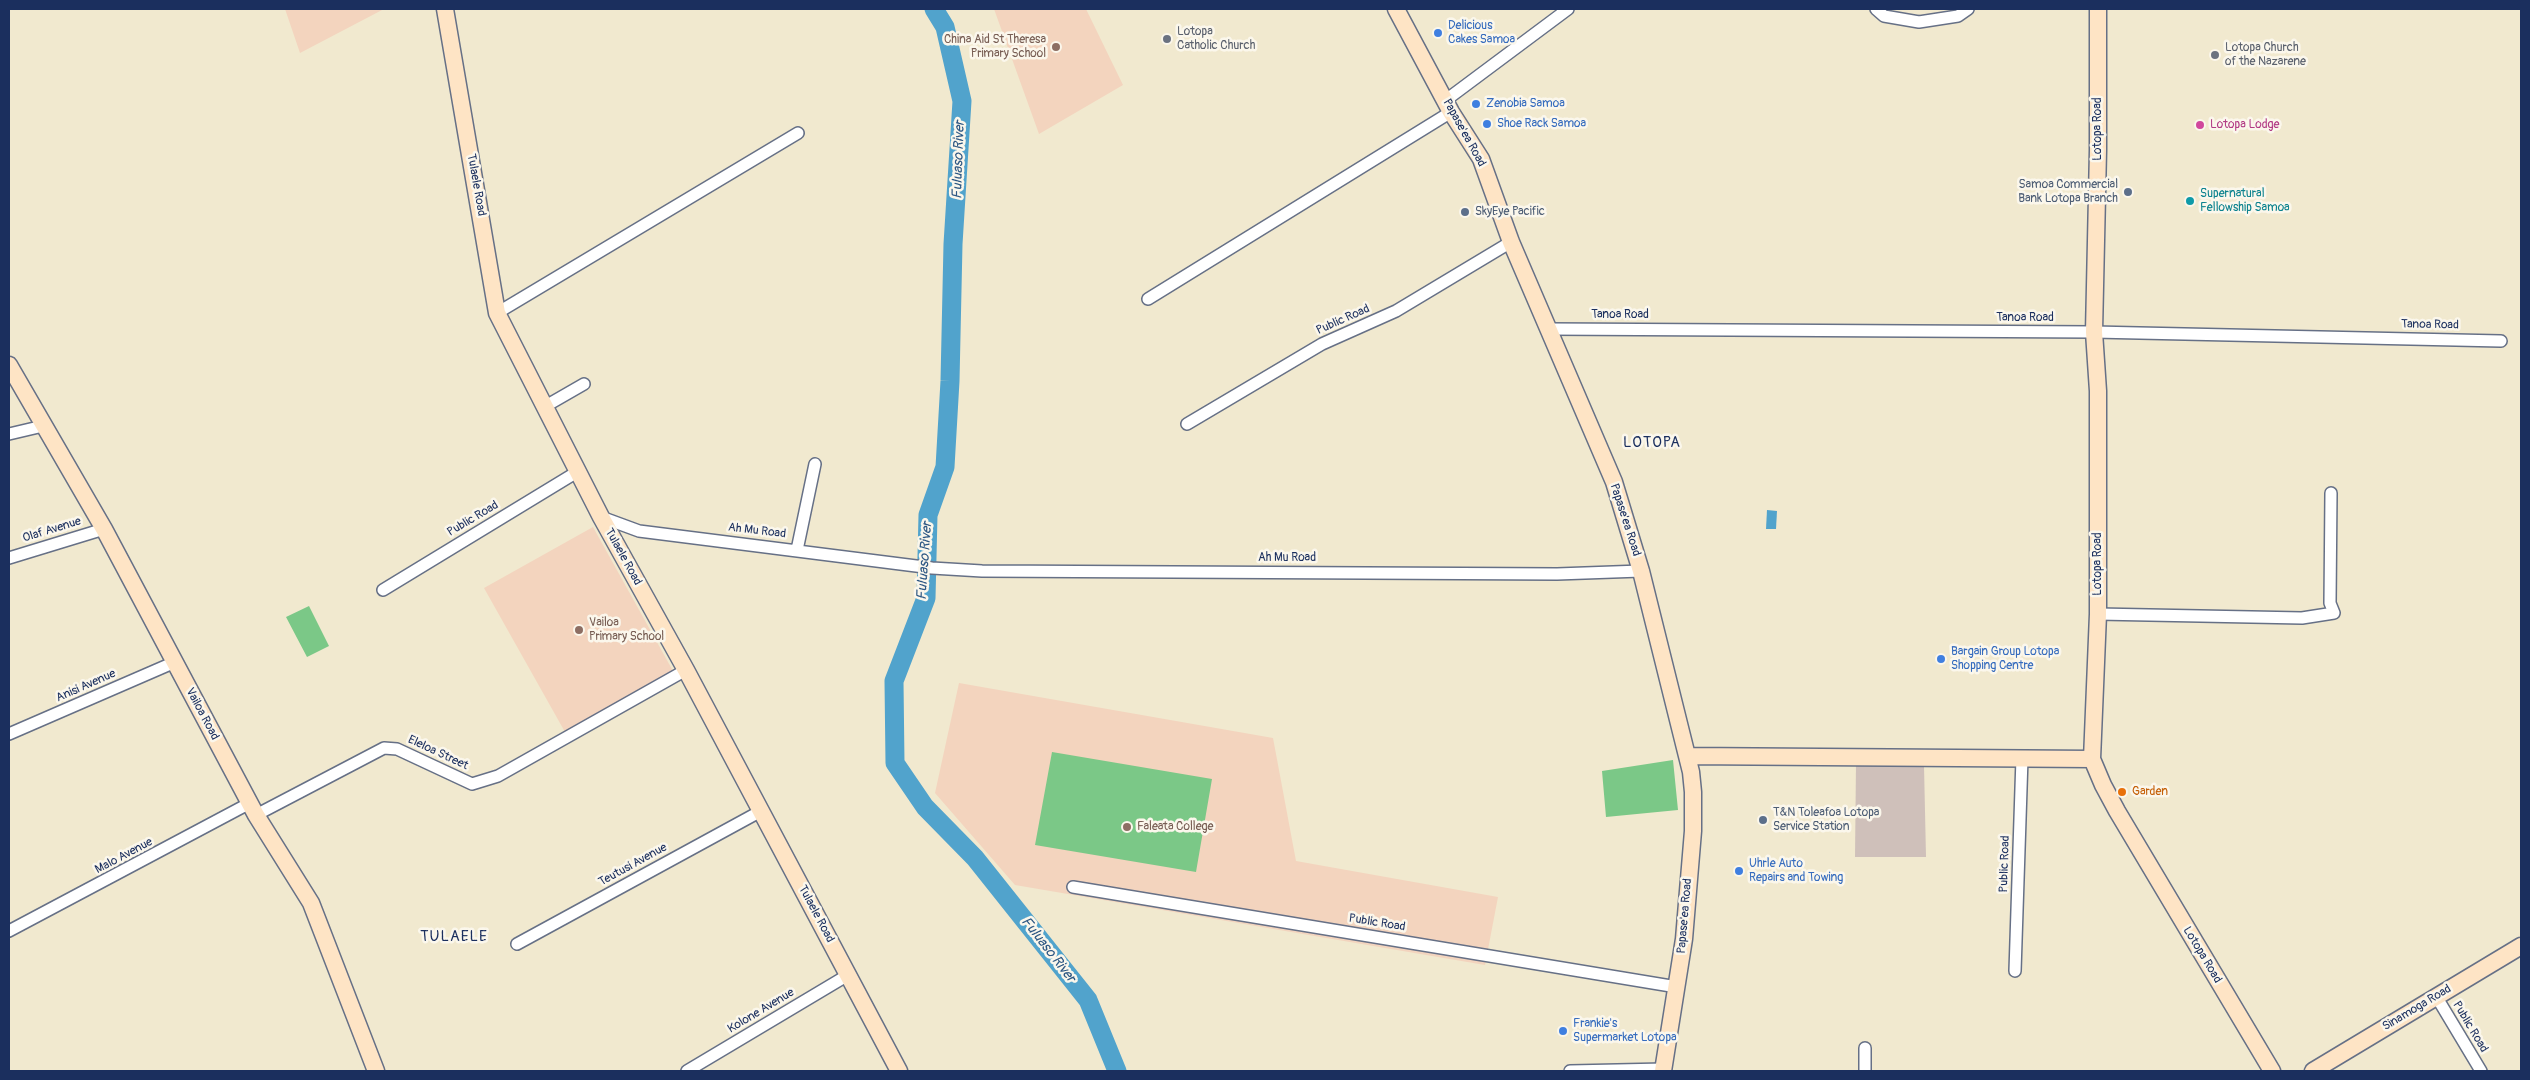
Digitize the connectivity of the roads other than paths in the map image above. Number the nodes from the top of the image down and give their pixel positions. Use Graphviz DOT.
graph roads {
  1 [pos="445,9"];
  2 [pos="1396,9"];
  3 [pos="1568,9"];
  4 [pos="1876,9"];
  5 [pos="1968,9"];
  6 [pos="2098,9"];
  7 [pos="1449,106"];
  8 [pos="798,133"];
  9 [pos="1511,242"];
  10 [pos="1148,299"];
  11 [pos="497,313"];
  12 [pos="1549,329"];
  13 [pos="2094,332"];
  14 [pos="2501,341"];
  15 [pos="9,365"];
  16 [pos="584,384"];
  17 [pos="544,407"];
  18 [pos="1186,424"];
  19 [pos="43,426"];
  20 [pos="9,434"];
  21 [pos="815,464"];
  22 [pos="578,472"];
  23 [pos="2331,493"];
  24 [pos="601,517"];
  25 [pos="104,529"];
  26 [pos="797,550"];
  27 [pos="9,558"];
  28 [pos="1641,571"];
  29 [pos="383,590"];
  30 [pos="2098,614"];
  31 [pos="174,662"];
  32 [pos="686,670"];
  33 [pos="9,734"];
  34 [pos="1687,756"];
  35 [pos="2022,758"];
  36 [pos="2092,759"];
  37 [pos="253,809"];
  38 [pos="761,810"];
  39 [pos="1073,887"];
  40 [pos="9,931"];
  41 [pos="518,944"];
  42 [pos="2521,946"];
  43 [pos="2015,971"];
  44 [pos="848,975"];
  45 [pos="1677,987"];
  46 [pos="2436,996"];
  47 [pos="1865,1048"];
  48 [pos="1663,1070"];
  49 [pos="376,1071"];
  50 [pos="687,1071"];
  51 [pos="899,1071"];
  52 [pos="1570,1071"];
  53 [pos="1865,1071"];
  54 [pos="2272,1071"];
  55 [pos="2313,1071"];
  56 [pos="2481,1071"];
  1 -- 11 [label="street, Tulaele Road"];
  2 -- 7 [label="street, Papase'ea Road"];
  3 -- 7 [label="street"];
  4 -- 5 [label="street"];
  6 -- 13 [label="street, Lotopa Road"];
  7 -- 9 [label="street, Papase'ea Road"];
  7 -- 10 [label="street"];
  8 -- 11 [label="street"];
  9 -- 12 [label="street, Papase'ea Road"];
  9 -- 18 [label="street, Public Road"];
  11 -- 17 [label="street, Tulaele Road"];
  12 -- 13 [label="street, Tanoa Road"];
  12 -- 28 [label="street, Papase'ea Road"];
  13 -- 14 [label="street, Tanoa Road"];
  13 -- 30 [label="street, Lotopa Road"];
  15 -- 19 [label="street, Vailoa Road"];
  16 -- 17 [label="street"];
  17 -- 22 [label="street, Tulaele Road"];
  19 -- 20 [label="street"];
  19 -- 25 [label="street, Vailoa Road"];
  21 -- 26 [label="street"];
  22 -- 24 [label="street, Tulaele Road"];
  22 -- 29 [label="street, Public Road"];
  23 -- 30 [label="street"];
  24 -- 26 [label="street, Ah Mu Road"];
  24 -- 32 [label="street, Tulaele Road"];
  25 -- 27 [label="street, Olaf Avenue"];
  25 -- 31 [label="street, Vailoa Road"];
  26 -- 28 [label="street, Ah Mu Road"];
  28 -- 34 [label="street, Papase'ea Road"];
  30 -- 36 [label="street, Lotopa Road"];
  31 -- 33 [label="street, Anisi Avenue"];
  31 -- 37 [label="street, Vailoa Road"];
  32 -- 37 [label="street, Eleloa Street"];
  32 -- 38 [label="street, Tulaele Road"];
  34 -- 35 [label="street"];
  34 -- 45 [label="street, Papase'ea Road"];
  35 -- 36 [label="street"];
  35 -- 43 [label="street, Public Road"];
  36 -- 54 [label="street, Lotopa Road"];
  37 -- 40 [label="street, Malo Avenue"];
  37 -- 49 [label="street, Vailoa Road"];
  38 -- 41 [label="street, Teutusi Avenue"];
  38 -- 44 [label="street, Tulaele Road"];
  39 -- 45 [label="street, Public Road"];
  42 -- 46 [label="street, Sinamoga Road"];
  44 -- 50 [label="street, Kolone Avenue"];
  44 -- 51 [label="street, Tulaele Road"];
  45 -- 48 [label="street, Papase'ea Road"];
  46 -- 55 [label="street, Sinamoga Road"];
  46 -- 56 [label="street, Public Road"];
  47 -- 53 [label="street"];
  48 -- 52 [label="street"];
}
